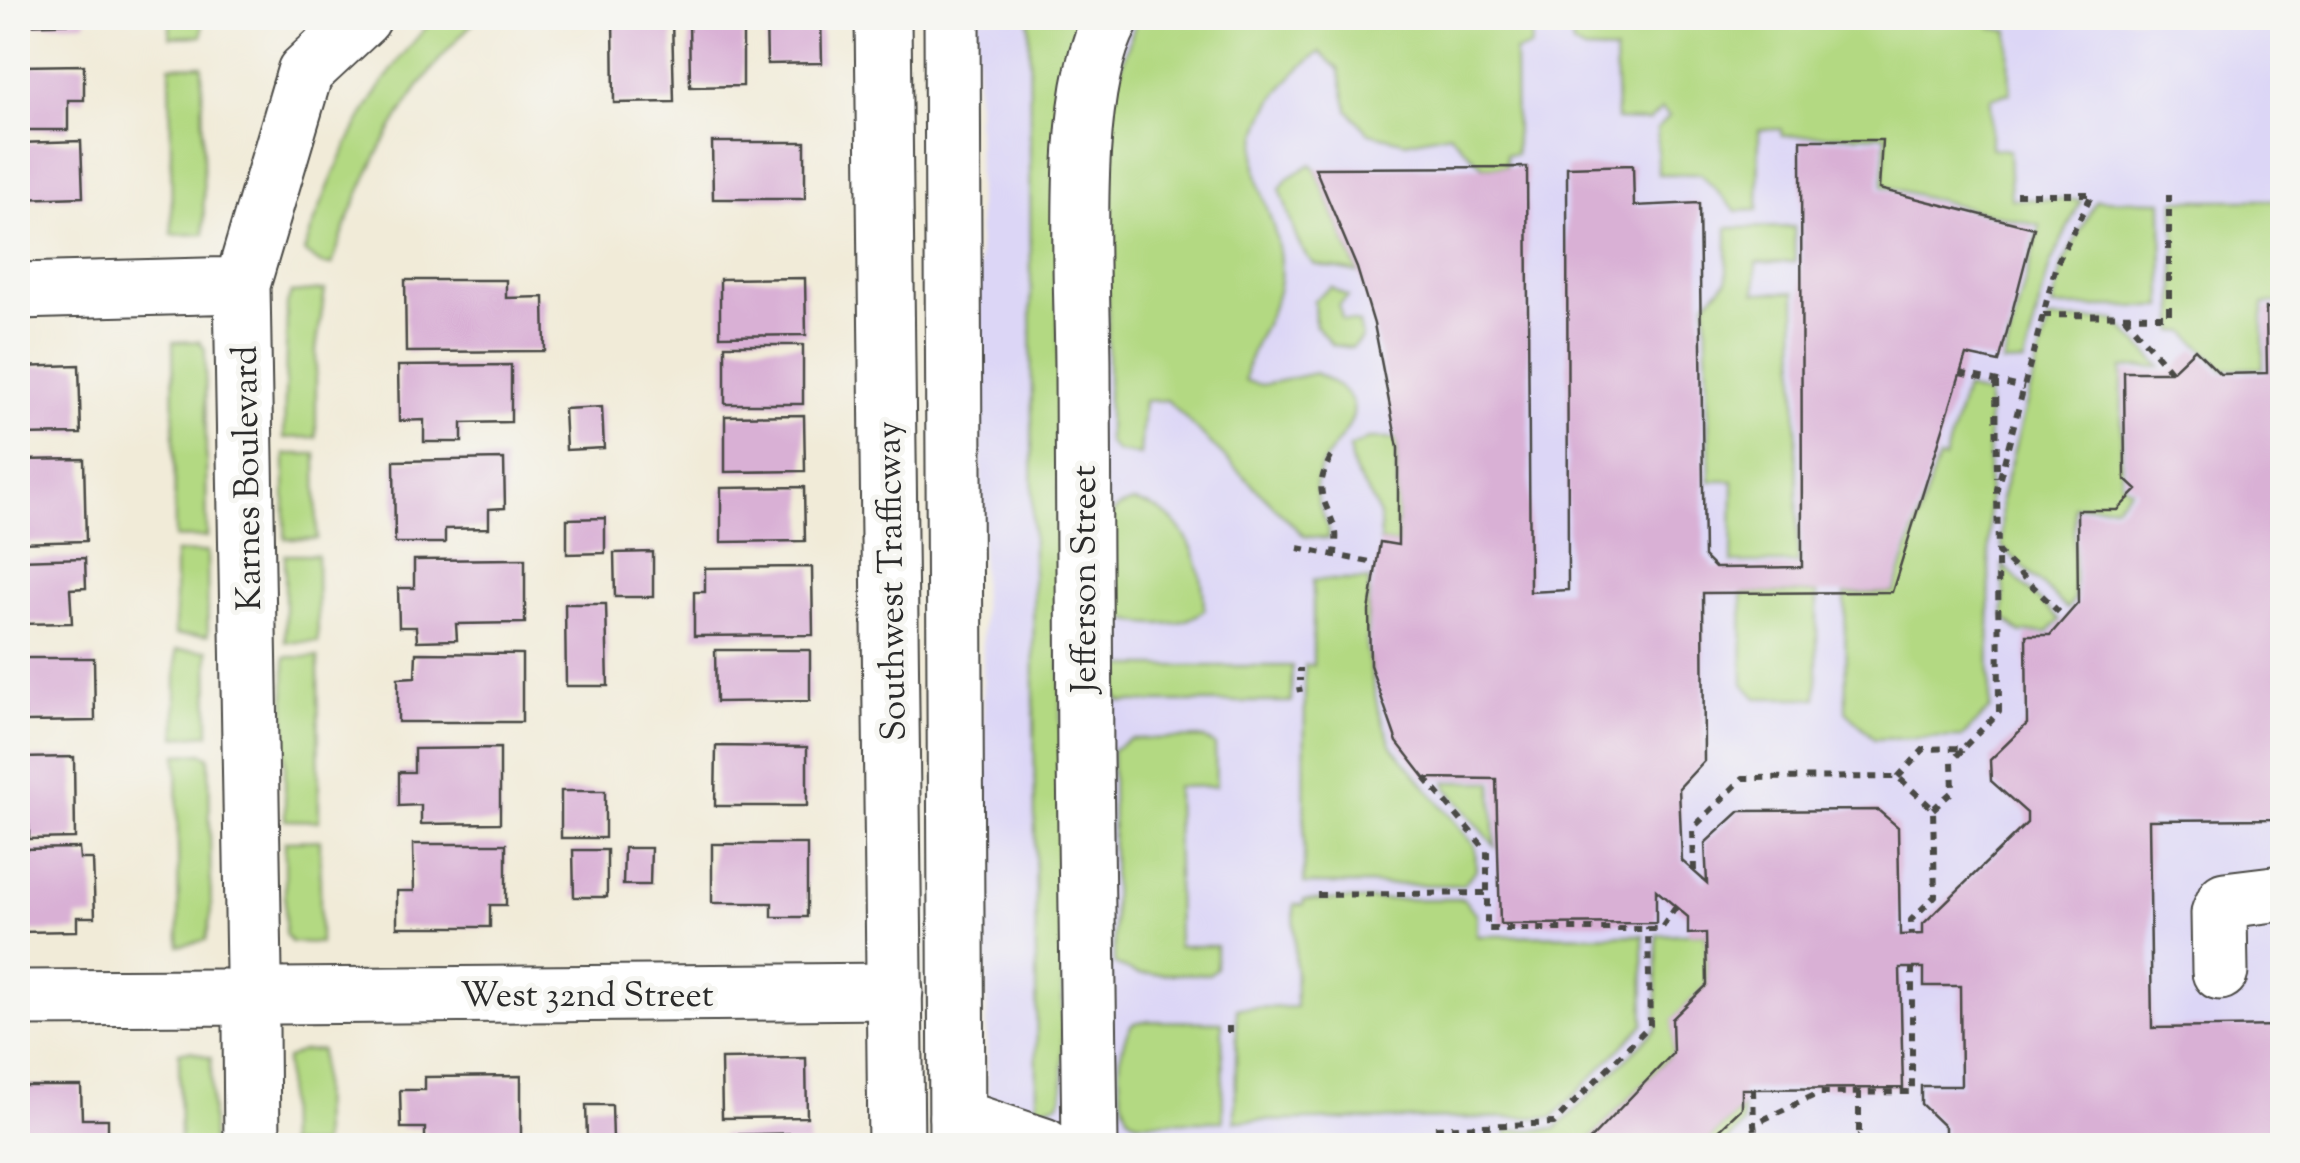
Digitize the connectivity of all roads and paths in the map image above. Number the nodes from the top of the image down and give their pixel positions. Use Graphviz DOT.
graph roads {
  1 [pos="363,18"];
  2 [pos="883,18"];
  3 [pos="952,18"];
  4 [pos="1112,18"];
  5 [pos="2016,194"];
  6 [pos="2169,195"];
  7 [pos="242,285"];
  8 [pos="18,290"];
  9 [pos="2043,315"];
  10 [pos="2124,316"];
  11 [pos="2170,372"];
  12 [pos="1960,373"];
  13 [pos="1996,381"];
  14 [pos="2024,388"];
  15 [pos="1331,457"];
  16 [pos="1997,490"];
  17 [pos="1298,548"];
  18 [pos="1998,552"];
  19 [pos="1335,554"];
  20 [pos="1376,563"];
  21 [pos="2065,618"];
  22 [pos="1963,748"];
  23 [pos="1898,777"];
  24 [pos="1424,778"];
  25 [pos="1933,810"];
  26 [pos="1694,871"];
  27 [pos="2282,893"];
  28 [pos="1317,894"];
  29 [pos="1487,894"];
  30 [pos="1676,908"];
  31 [pos="1648,929"];
  32 [pos="1912,935"];
  33 [pos="1912,968"];
  34 [pos="2220,972"];
  35 [pos="895,992"];
  36 [pos="252,997"];
  37 [pos="18,998"];
  38 [pos="1752,1089"];
  39 [pos="1860,1090"];
  40 [pos="1754,1124"];
  41 [pos="1487,1126"];
  42 [pos="1435,1128"];
  43 [pos="957,1131"];
  44 [pos="1860,1141"];
  45 [pos="252,1146"];
  46 [pos="896,1146"];
  47 [pos="1044,1146"];
  48 [pos="1090,1146"];
  49 [pos="1487,1146"];
  50 [pos="1757,1146"];
  51 [pos="1845,1146"];
  1 -- 7 [label="main road, Karnes Boulevard"];
  2 -- 35 [label="main road, Southwest Trafficway"];
  3 -- 43 [label="main road, Southwest Trafficway"];
  4 -- 48 [label="main road, Jefferson Street"];
  5 -- 9 [label="path"];
  6 -- 10 [label="path"];
  7 -- 8 [label="main road"];
  7 -- 36 [label="main road, Karnes Boulevard"];
  9 -- 10 [label="path"];
  9 -- 14 [label="path"];
  10 -- 11 [label="path"];
  12 -- 13 [label="path"];
  13 -- 14 [label="path"];
  13 -- 16 [label="path"];
  14 -- 16 [label="path"];
  15 -- 19 [label="path"];
  16 -- 18 [label="path"];
  17 -- 19 [label="path"];
  18 -- 21 [label="path"];
  18 -- 22 [label="path"];
  19 -- 20 [label="path"];
  22 -- 23 [label="path"];
  22 -- 25 [label="path"];
  23 -- 25 [label="path"];
  23 -- 26 [label="path"];
  24 -- 29 [label="path"];
  25 -- 32 [label="path"];
  27 -- 34 [label="main road"];
  28 -- 29 [label="path"];
  29 -- 31 [label="path"];
  30 -- 31 [label="path"];
  31 -- 41 [label="path"];
  33 -- 39 [label="path"];
  35 -- 36 [label="main road, West 32nd Street"];
  35 -- 46 [label="main road, Southwest Trafficway"];
  36 -- 37 [label="main road, West 32nd Street"];
  36 -- 45 [label="main road, Karnes Boulevard"];
  38 -- 40 [label="path"];
  39 -- 40 [label="path"];
  39 -- 44 [label="path"];
  40 -- 50 [label="path"];
  41 -- 42 [label="path"];
  41 -- 49 [label="path"];
  43 -- 47 [label="main road"];
  44 -- 51 [label="path"];
}
